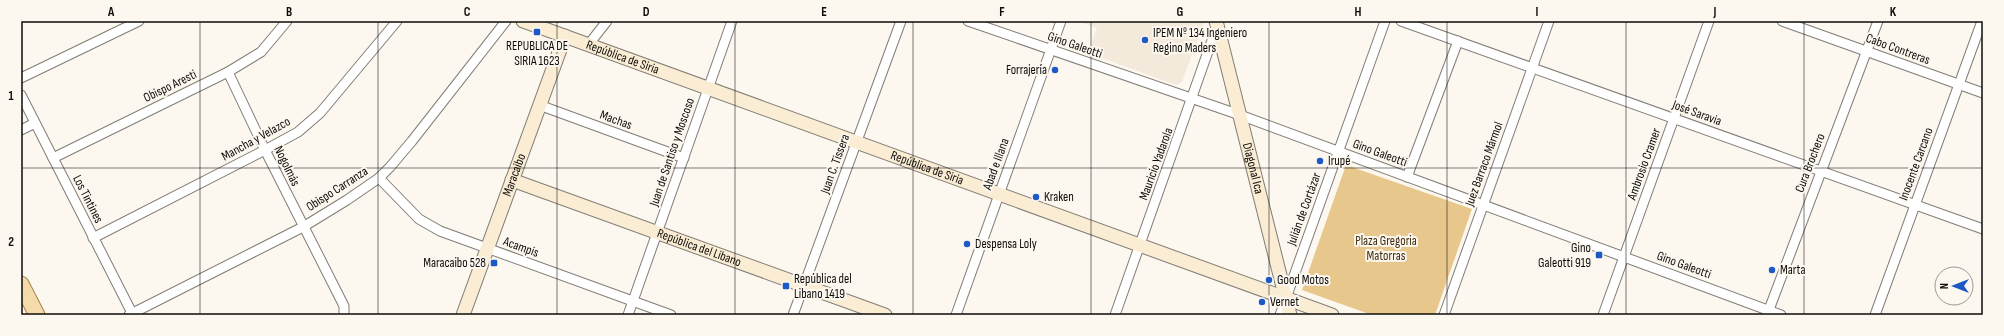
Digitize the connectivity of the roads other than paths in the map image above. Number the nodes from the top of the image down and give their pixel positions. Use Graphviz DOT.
graph roads {
  1 [pos="139,21"];
  2 [pos="287,21"];
  3 [pos="397,21"];
  4 [pos="506,21"];
  5 [pos="523,21"];
  6 [pos="607,21"];
  7 [pos="732,21"];
  8 [pos="901,21"];
  9 [pos="968,21"];
  10 [pos="1061,21"];
  11 [pos="1385,21"];
  12 [pos="1401,21"];
  13 [pos="1549,21"];
  14 [pos="1709,21"];
  15 [pos="1782,21"];
  16 [pos="1878,21"];
  17 [pos="1982,21"];
  18 [pos="1218,23"];
  19 [pos="565,36"];
  20 [pos="1458,41"];
  21 [pos="589,44"];
  22 [pos="1051,50"];
  23 [pos="1866,51"];
  24 [pos="1532,68"];
  25 [pos="228,72"];
  26 [pos="21,78"];
  27 [pos="1959,84"];
  28 [pos="708,88"];
  29 [pos="1983,93"];
  30 [pos="21,95"];
  31 [pos="1193,99"];
  32 [pos="539,105"];
  33 [pos="1240,115"];
  34 [pos="1674,118"];
  35 [pos="35,123"];
  36 [pos="21,130"];
  37 [pos="857,142"];
  38 [pos="265,150"];
  39 [pos="1338,152"];
  40 [pos="53,158"];
  41 [pos="684,158"];
  42 [pos="1821,171"];
  43 [pos="1407,177"];
  44 [pos="379,178"];
  45 [pos="512,180"];
  46 [pos="999,194"];
  47 [pos="1483,205"];
  48 [pos="1915,205"];
  49 [pos="303,227"];
  50 [pos="1983,229"];
  51 [pos="657,232"];
  52 [pos="93,238"];
  53 [pos="1140,245"];
  54 [pos="487,248"];
  55 [pos="1624,257"];
  56 [pos="21,284"];
  57 [pos="804,286"];
  58 [pos="1286,298"];
  59 [pos="633,301"];
  60 [pos="1768,313"];
  61 [pos="132,314"];
  62 [pos="37,315"];
  63 [pos="344,315"];
  64 [pos="463,315"];
  65 [pos="628,315"];
  66 [pos="671,315"];
  67 [pos="793,315"];
  68 [pos="885,315"];
  69 [pos="956,315"];
  70 [pos="1115,315"];
  71 [pos="1280,315"];
  72 [pos="1290,315"];
  73 [pos="1332,315"];
  74 [pos="1444,315"];
  75 [pos="1603,315"];
  76 [pos="1781,315"];
  77 [pos="1875,315"];
  1 -- 26 [label="street"];
  2 -- 25 [label="street, Obispo Aresti"];
  3 -- 38 [label="street, Mancha y Velazco"];
  4 -- 44 [label="street, Obispo Carranza"];
  5 -- 19 [label="main road, República de Siria"];
  6 -- 21 [label="street"];
  7 -- 28 [label="street, Juan de Santiso y Moscoso"];
  8 -- 37 [label="street, Juan C. Tissera"];
  9 -- 22 [label="street, Gino Galeotti"];
  10 -- 22 [label="street, Abad e Illana"];
  11 -- 39 [label="street, Julián de Cortázar"];
  12 -- 20 [label="street, José Saravia"];
  13 -- 24 [label="street, Juez Barraco Mármol"];
  14 -- 34 [label="street, Ambrosio Cramer"];
  15 -- 23 [label="street, Cabo Contreras"];
  16 -- 23 [label="street, Cura Brochero"];
  17 -- 27 [label="street, Inocente Carcano"];
  18 -- 31 [label="street, Mauricio Yadarola"];
  18 -- 33 [label="main road, Diagonal Ica"];
  19 -- 21 [label="main road, República de Siria"];
  19 -- 32 [label="main road, Maracaibo"];
  20 -- 24 [label="street, José Saravia"];
  20 -- 43 [label="street"];
  21 -- 28 [label="main road, República de Siria"];
  22 -- 31 [label="street, Gino Galeotti"];
  22 -- 46 [label="street, Abad e Illana"];
  23 -- 27 [label="street, Cabo Contreras"];
  23 -- 42 [label="street, Cura Brochero"];
  24 -- 34 [label="street, José Saravia"];
  24 -- 47 [label="street, Juez Barraco Mármol"];
  25 -- 38 [label="street, Nogolmás"];
  25 -- 40 [label="street, Obispo Aresti"];
  27 -- 29 [label="street, Cabo Contreras"];
  27 -- 48 [label="street, Inocente Carcano"];
  28 -- 37 [label="main road, República de Siria"];
  28 -- 41 [label="street, Juan de Santiso y Moscoso"];
  30 -- 35 [label="street, Los Tintines"];
  31 -- 33 [label="street, Gino Galeotti"];
  31 -- 53 [label="street, Mauricio Yadarola"];
  32 -- 41 [label="street, Machas"];
  32 -- 45 [label="main road, Maracaibo"];
  33 -- 39 [label="street, Gino Galeotti"];
  33 -- 58 [label="main road, Diagonal Ica"];
  34 -- 42 [label="street, José Saravia"];
  34 -- 55 [label="street, Ambrosio Cramer"];
  35 -- 36 [label="street"];
  35 -- 40 [label="street, Los Tintines"];
  37 -- 46 [label="main road, República de Siria"];
  37 -- 57 [label="street, Juan C. Tissera"];
  38 -- 49 [label="street, Nogolmás"];
  38 -- 52 [label="street, Mancha y Velazco"];
  39 -- 43 [label="street, Gino Galeotti"];
  39 -- 58 [label="street, Julián de Cortázar"];
  40 -- 52 [label="street, Los Tintines"];
  41 -- 51 [label="street, Juan de Santiso y Moscoso"];
  42 -- 48 [label="street, José Saravia"];
  42 -- 60 [label="street, Cura Brochero"];
  43 -- 47 [label="street, Gino Galeotti"];
  44 -- 49 [label="street, Obispo Carranza"];
  44 -- 54 [label="street, Acampis"];
  45 -- 51 [label="main road, República del Libano"];
  45 -- 54 [label="main road, Maracaibo"];
  46 -- 53 [label="main road, República de Siria"];
  46 -- 69 [label="street, Abad e Illana"];
  47 -- 55 [label="street, Gino Galeotti"];
  47 -- 74 [label="street, Juez Barraco Mármol"];
  48 -- 50 [label="street, José Saravia"];
  48 -- 77 [label="street, Inocente Carcano"];
  49 -- 61 [label="street, Obispo Carranza"];
  49 -- 63 [label="street, Nogolmás"];
  51 -- 57 [label="main road, República del Libano"];
  51 -- 59 [label="street, Juan de Santiso y Moscoso"];
  52 -- 61 [label="street, Los Tintines"];
  53 -- 58 [label="main road, República de Siria"];
  53 -- 70 [label="street, Mauricio Yadarola"];
  54 -- 59 [label="street, Acampis"];
  54 -- 64 [label="main road, Maracaibo"];
  55 -- 60 [label="street, Gino Galeotti"];
  55 -- 75 [label="street, Ambrosio Cramer"];
  56 -- 62 [label="main road"];
  57 -- 67 [label="street, Juan C. Tissera"];
  57 -- 68 [label="main road, República del Libano"];
  58 -- 71 [label="street, Julián de Cortázar"];
  58 -- 72 [label="main road, Diagonal Ica"];
  58 -- 73 [label="main road, República de Siria"];
  59 -- 65 [label="street, Juan de Santiso y Moscoso"];
  59 -- 66 [label="street, Acampis"];
  60 -- 76 [label="street, Gino Galeotti"];
}
